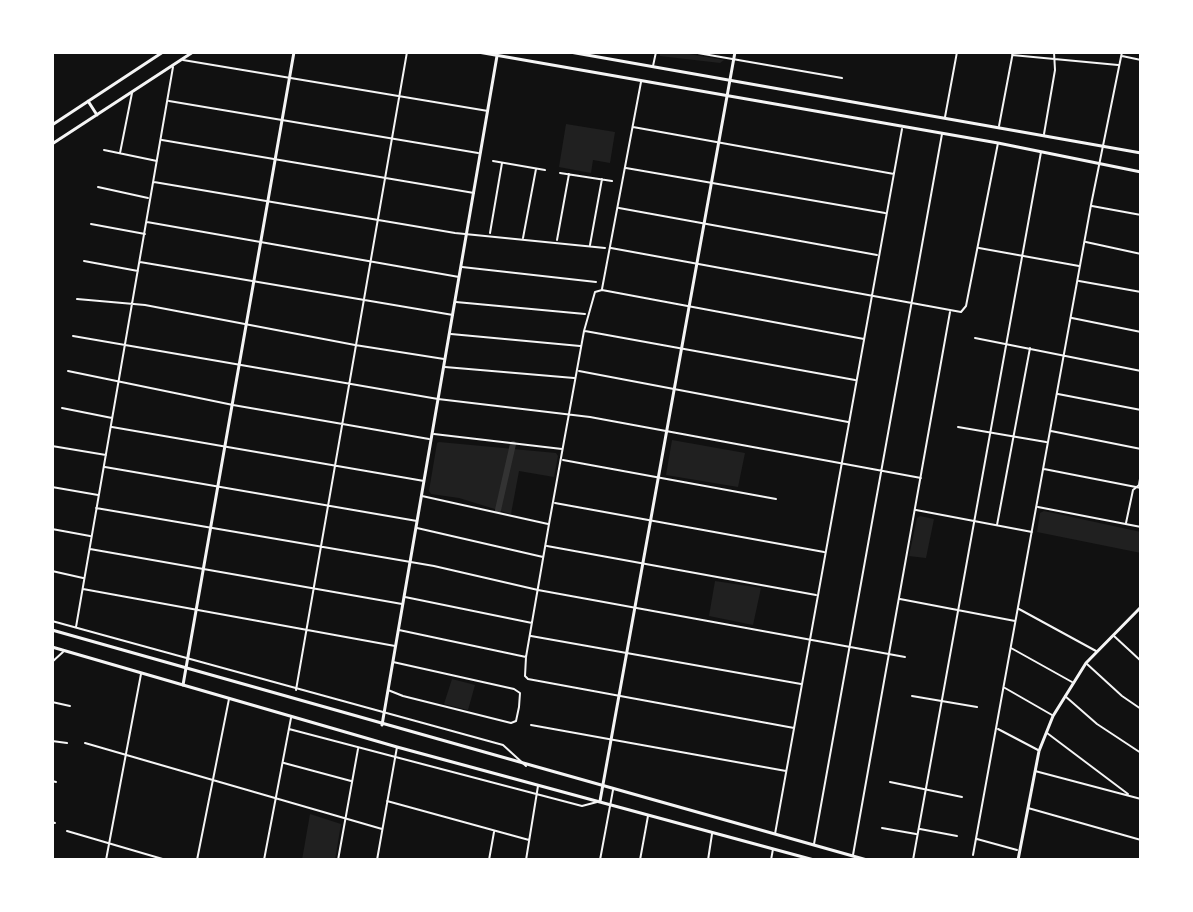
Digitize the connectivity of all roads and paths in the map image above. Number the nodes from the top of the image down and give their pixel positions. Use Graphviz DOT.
graph roads {
  1 [pos="163,52"];
  2 [pos="193,52"];
  3 [pos="294,52"];
  4 [pos="407,52"];
  5 [pos="478,52"];
  6 [pos="570,52"];
  7 [pos="656,52"];
  8 [pos="692,52"];
  9 [pos="735,52"];
  10 [pos="957,52"];
  11 [pos="1054,52"];
  12 [pos="1013,53"];
  13 [pos="1122,54"];
  14 [pos="497,56"];
  15 [pos="734,59"];
  16 [pos="1054,59"];
  17 [pos="181,60"];
  18 [pos="1141,60"];
  19 [pos="1118,65"];
  20 [pos="173,66"];
  21 [pos="653,66"];
  22 [pos="289,78"];
  23 [pos="842,78"];
  24 [pos="730,81"];
  25 [pos="641,82"];
  26 [pos="132,92"];
  27 [pos="399,95"];
  28 [pos="727,97"];
  29 [pos="168,100"];
  30 [pos="88,101"];
  31 [pos="488,111"];
  32 [pos="97,115"];
  33 [pos="945,118"];
  34 [pos="282,120"];
  35 [pos="52,125"];
  36 [pos="633,127"];
  37 [pos="902,127"];
  38 [pos="998,127"];
  39 [pos="942,134"];
  40 [pos="1044,135"];
  41 [pos="160,140"];
  42 [pos="391,140"];
  43 [pos="720,142"];
  44 [pos="998,143"];
  45 [pos="52,144"];
  46 [pos="1102,146"];
  47 [pos="104,150"];
  48 [pos="1041,151"];
  49 [pos="120,153"];
  50 [pos="480,153"];
  51 [pos="1141,153"];
  52 [pos="275,160"];
  53 [pos="157,161"];
  54 [pos="493,161"];
  55 [pos="502,163"];
  56 [pos="1099,164"];
  57 [pos="626,168"];
  58 [pos="536,169"];
  59 [pos="545,170"];
  60 [pos="1141,172"];
  61 [pos="560,173"];
  62 [pos="569,174"];
  63 [pos="894,174"];
  64 [pos="385,178"];
  65 [pos="602,179"];
  66 [pos="153,181"];
  67 [pos="612,181"];
  68 [pos="711,184"];
  69 [pos="98,187"];
  70 [pos="474,193"];
  71 [pos="150,198"];
  72 [pos="268,201"];
  73 [pos="1091,205"];
  74 [pos="619,208"];
  75 [pos="887,214"];
  76 [pos="1141,215"];
  77 [pos="377,220"];
  78 [pos="146,222"];
  79 [pos="705,223"];
  80 [pos="91,224"];
  81 [pos="145,234"];
  82 [pos="466,235"];
  83 [pos="490,235"];
  84 [pos="523,238"];
  85 [pos="557,241"];
  86 [pos="260,242"];
  87 [pos="1085,242"];
  88 [pos="590,245"];
  89 [pos="605,248"];
  90 [pos="611,248"];
  91 [pos="978,248"];
  92 [pos="1141,254"];
  93 [pos="879,255"];
  94 [pos="1021,256"];
  95 [pos="84,261"];
  96 [pos="370,261"];
  97 [pos="139,262"];
  98 [pos="696,265"];
  99 [pos="1080,266"];
  100 [pos="461,267"];
  101 [pos="138,271"];
  102 [pos="459,277"];
  103 [pos="1078,280"];
  104 [pos="253,282"];
  105 [pos="596,282"];
  106 [pos="602,290"];
  107 [pos="1141,292"];
  108 [pos="871,298"];
  109 [pos="77,299"];
  110 [pos="364,302"];
  111 [pos="455,302"];
  112 [pos="132,304"];
  113 [pos="912,305"];
  114 [pos="689,308"];
  115 [pos="950,312"];
  116 [pos="588,314"];
  117 [pos="453,315"];
  118 [pos="1071,318"];
  119 [pos="246,324"];
  120 [pos="584,331"];
  121 [pos="1141,332"];
  122 [pos="449,334"];
  123 [pos="73,336"];
  124 [pos="975,338"];
  125 [pos="864,339"];
  126 [pos="1005,343"];
  127 [pos="125,344"];
  128 [pos="355,345"];
  129 [pos="581,346"];
  130 [pos="1030,348"];
  131 [pos="681,349"];
  132 [pos="1064,354"];
  133 [pos="445,359"];
  134 [pos="239,365"];
  135 [pos="444,367"];
  136 [pos="68,371"];
  137 [pos="578,371"];
  138 [pos="1141,371"];
  139 [pos="576,378"];
  140 [pos="857,380"];
  141 [pos="118,382"];
  142 [pos="348,383"];
  143 [pos="674,389"];
  144 [pos="1057,394"];
  145 [pos="438,399"];
  146 [pos="233,405"];
  147 [pos="62,408"];
  148 [pos="1141,410"];
  149 [pos="570,413"];
  150 [pos="112,418"];
  151 [pos="849,422"];
  152 [pos="341,424"];
  153 [pos="110,426"];
  154 [pos="958,427"];
  155 [pos="1050,431"];
  156 [pos="989,432"];
  157 [pos="667,433"];
  158 [pos="431,436"];
  159 [pos="1013,436"];
  160 [pos="1047,442"];
  161 [pos="52,446"];
  162 [pos="225,446"];
  163 [pos="1141,449"];
  164 [pos="563,450"];
  165 [pos="106,455"];
  166 [pos="562,459"];
  167 [pos="842,464"];
  168 [pos="335,465"];
  169 [pos="104,466"];
  170 [pos="1043,469"];
  171 [pos="881,471"];
  172 [pos="1141,473"];
  173 [pos="658,477"];
  174 [pos="921,478"];
  175 [pos="424,481"];
  176 [pos="52,487"];
  177 [pos="217,487"];
  178 [pos="1136,487"];
  179 [pos="1141,488"];
  180 [pos="99,495"];
  181 [pos="421,496"];
  182 [pos="776,499"];
  183 [pos="554,502"];
  184 [pos="327,505"];
  185 [pos="1036,507"];
  186 [pos="96,508"];
  187 [pos="915,509"];
  188 [pos="651,520"];
  189 [pos="973,520"];
  190 [pos="417,521"];
  191 [pos="1126,523"];
  192 [pos="549,524"];
  193 [pos="997,525"];
  194 [pos="210,527"];
  195 [pos="1141,527"];
  196 [pos="416,528"];
  197 [pos="52,529"];
  198 [pos="1032,532"];
  199 [pos="91,537"];
  200 [pos="546,546"];
  201 [pos="320,547"];
  202 [pos="89,548"];
  203 [pos="826,552"];
  204 [pos="544,558"];
  205 [pos="409,562"];
  206 [pos="643,564"];
  207 [pos="203,567"];
  208 [pos="52,571"];
  209 [pos="84,578"];
  210 [pos="313,588"];
  211 [pos="82,589"];
  212 [pos="538,590"];
  213 [pos="818,595"];
  214 [pos="404,597"];
  215 [pos="899,599"];
  216 [pos="402,604"];
  217 [pos="635,608"];
  218 [pos="1018,608"];
  219 [pos="1141,608"];
  220 [pos="196,609"];
  221 [pos="957,611"];
  222 [pos="52,621"];
  223 [pos="1015,621"];
  224 [pos="532,623"];
  225 [pos="76,627"];
  226 [pos="305,628"];
  227 [pos="398,629"];
  228 [pos="52,630"];
  229 [pos="530,635"];
  230 [pos="1113,635"];
  231 [pos="810,638"];
  232 [pos="849,645"];
  233 [pos="395,646"];
  234 [pos="52,647"];
  235 [pos="1011,648"];
  236 [pos="64,651"];
  237 [pos="1096,651"];
  238 [pos="627,652"];
  239 [pos="890,653"];
  240 [pos="526,657"];
  241 [pos="905,657"];
  242 [pos="187,659"];
  243 [pos="1141,661"];
  244 [pos="52,662"];
  245 [pos="392,662"];
  246 [pos="1086,663"];
  247 [pos="185,668"];
  248 [pos="141,672"];
  249 [pos="1072,682"];
  250 [pos="183,685"];
  251 [pos="802,685"];
  252 [pos="1004,688"];
  253 [pos="296,690"];
  254 [pos="387,690"];
  255 [pos="1064,695"];
  256 [pos="912,696"];
  257 [pos="619,697"];
  258 [pos="229,698"];
  259 [pos="942,700"];
  260 [pos="52,702"];
  261 [pos="70,706"];
  262 [pos="977,707"];
  263 [pos="1141,709"];
  264 [pos="384,714"];
  265 [pos="1053,716"];
  266 [pos="292,717"];
  267 [pos="382,725"];
  268 [pos="531,725"];
  269 [pos="794,728"];
  270 [pos="997,728"];
  271 [pos="289,729"];
  272 [pos="1046,732"];
  273 [pos="612,738"];
  274 [pos="52,741"];
  275 [pos="67,743"];
  276 [pos="85,743"];
  277 [pos="397,747"];
  278 [pos="359,748"];
  279 [pos="1039,751"];
  280 [pos="1141,753"];
  281 [pos="124,755"];
  282 [pos="395,758"];
  283 [pos="282,762"];
  284 [pos="526,766"];
  285 [pos="786,771"];
  286 [pos="1034,771"];
  287 [pos="212,781"];
  288 [pos="353,782"];
  289 [pos="890,782"];
  290 [pos="538,786"];
  291 [pos="602,787"];
  292 [pos="926,789"];
  293 [pos="613,790"];
  294 [pos="537,795"];
  295 [pos="962,797"];
  296 [pos="1132,797"];
  297 [pos="275,798"];
  298 [pos="1141,799"];
  299 [pos="387,801"];
  300 [pos="600,801"];
  301 [pos="610,804"];
  302 [pos="1027,808"];
  303 [pos="648,814"];
  304 [pos="345,820"];
  305 [pos="882,828"];
  306 [pos="382,829"];
  307 [pos="919,829"];
  308 [pos="67,831"];
  309 [pos="494,831"];
  310 [pos="713,832"];
  311 [pos="775,834"];
  312 [pos="918,835"];
  313 [pos="957,836"];
  314 [pos="976,838"];
  315 [pos="529,840"];
  316 [pos="1141,840"];
  317 [pos="109,843"];
  318 [pos="814,845"];
  319 [pos="773,849"];
  320 [pos="1019,850"];
  321 [pos="973,855"];
  322 [pos="853,856"];
  323 [pos="106,860"];
  324 [pos="166,860"];
  325 [pos="197,860"];
  326 [pos="264,860"];
  327 [pos="338,860"];
  328 [pos="377,860"];
  329 [pos="489,860"];
  330 [pos="526,860"];
  331 [pos="600,860"];
  332 [pos="640,860"];
  333 [pos="708,860"];
  334 [pos="771,860"];
  335 [pos="812,860"];
  336 [pos="867,860"];
  337 [pos="913,860"];
  338 [pos="1018,860"];
  1 -- 30 [label="main road"];
  2 -- 17 [label="main road"];
  3 -- 22 [label="main road"];
  4 -- 27 [label="street"];
  5 -- 14 [label="main road"];
  6 -- 21 [label="main road"];
  7 -- 21 [label="street"];
  8 -- 15 [label="street"];
  9 -- 15 [label="main road"];
  10 -- 33 [label="street"];
  11 -- 16 [label="street"];
  12 -- 16 [label="street"];
  12 -- 38 [label="street"];
  13 -- 18 [label="street"];
  13 -- 19 [label="street"];
  14 -- 25 [label="main road"];
  14 -- 31 [label="main road"];
  15 -- 23 [label="street"];
  15 -- 24 [label="main road"];
  16 -- 19 [label="street"];
  16 -- 40 [label="street"];
  17 -- 20 [label="main road"];
  17 -- 22 [label="street"];
  19 -- 46 [label="street"];
  20 -- 26 [label="main road"];
  20 -- 29 [label="street"];
  21 -- 24 [label="main road"];
  22 -- 27 [label="street"];
  22 -- 34 [label="main road"];
  24 -- 28 [label="main road"];
  24 -- 33 [label="main road"];
  25 -- 28 [label="main road"];
  25 -- 36 [label="street"];
  26 -- 32 [label="main road"];
  26 -- 49 [label="street"];
  27 -- 31 [label="street"];
  27 -- 42 [label="street"];
  28 -- 37 [label="main road"];
  28 -- 43 [label="main road"];
  29 -- 34 [label="street"];
  29 -- 41 [label="street"];
  30 -- 32 [label="main road"];
  30 -- 35 [label="main road"];
  31 -- 50 [label="main road"];
  32 -- 45 [label="main road"];
  33 -- 38 [label="main road"];
  34 -- 42 [label="street"];
  34 -- 52 [label="main road"];
  36 -- 43 [label="street"];
  36 -- 57 [label="street"];
  37 -- 39 [label="main road"];
  37 -- 63 [label="street"];
  38 -- 40 [label="main road"];
  39 -- 44 [label="main road"];
  39 -- 113 [label="street"];
  40 -- 46 [label="main road"];
  41 -- 52 [label="street"];
  41 -- 53 [label="street"];
  42 -- 50 [label="street"];
  42 -- 64 [label="street"];
  43 -- 63 [label="street"];
  43 -- 68 [label="main road"];
  44 -- 48 [label="main road"];
  44 -- 91 [label="street"];
  46 -- 51 [label="main road"];
  46 -- 56 [label="street"];
  47 -- 49 [label="street"];
  48 -- 56 [label="main road"];
  48 -- 94 [label="street"];
  49 -- 53 [label="street"];
  50 -- 70 [label="main road"];
  52 -- 64 [label="street"];
  52 -- 72 [label="main road"];
  53 -- 66 [label="street"];
  54 -- 55 [label="street"];
  55 -- 58 [label="street"];
  55 -- 83 [label="street"];
  56 -- 60 [label="main road"];
  56 -- 73 [label="street"];
  57 -- 68 [label="street"];
  57 -- 74 [label="street"];
  58 -- 59 [label="street"];
  58 -- 84 [label="street"];
  61 -- 62 [label="street"];
  62 -- 65 [label="street"];
  62 -- 85 [label="street"];
  63 -- 75 [label="street"];
  64 -- 70 [label="street"];
  64 -- 77 [label="street"];
  65 -- 67 [label="street"];
  65 -- 88 [label="street"];
  66 -- 71 [label="street"];
  66 -- 72 [label="street"];
  68 -- 75 [label="street"];
  68 -- 79 [label="main road"];
  69 -- 71 [label="street"];
  70 -- 82 [label="main road"];
  71 -- 78 [label="street"];
  72 -- 77 [label="street"];
  72 -- 86 [label="main road"];
  73 -- 76 [label="street"];
  73 -- 87 [label="street"];
  74 -- 79 [label="street"];
  74 -- 90 [label="street"];
  75 -- 93 [label="street"];
  77 -- 82 [label="street"];
  77 -- 96 [label="street"];
  78 -- 81 [label="street"];
  78 -- 86 [label="street"];
  79 -- 93 [label="street"];
  79 -- 98 [label="main road"];
  80 -- 81 [label="street"];
  81 -- 97 [label="street"];
  82 -- 83 [label="street"];
  82 -- 100 [label="main road"];
  83 -- 84 [label="street"];
  84 -- 85 [label="street"];
  85 -- 88 [label="street"];
  86 -- 96 [label="street"];
  86 -- 104 [label="main road"];
  87 -- 92 [label="street"];
  87 -- 99 [label="street"];
  88 -- 89 [label="street"];
  90 -- 98 [label="street"];
  90 -- 106 [label="street"];
  91 -- 94 [label="street"];
  91 -- 115 [label="street"];
  93 -- 108 [label="street"];
  94 -- 99 [label="street"];
  94 -- 126 [label="street"];
  95 -- 101 [label="street"];
  96 -- 102 [label="street"];
  96 -- 110 [label="street"];
  97 -- 101 [label="street"];
  97 -- 104 [label="street"];
  98 -- 108 [label="street"];
  98 -- 114 [label="main road"];
  99 -- 103 [label="street"];
  100 -- 102 [label="main road"];
  100 -- 105 [label="street"];
  101 -- 112 [label="street"];
  102 -- 111 [label="main road"];
  103 -- 107 [label="street"];
  103 -- 118 [label="street"];
  104 -- 110 [label="street"];
  104 -- 119 [label="main road"];
  106 -- 114 [label="street"];
  106 -- 116 [label="street"];
  108 -- 113 [label="street"];
  108 -- 125 [label="street"];
  109 -- 112 [label="street"];
  110 -- 117 [label="street"];
  110 -- 128 [label="street"];
  111 -- 116 [label="street"];
  111 -- 117 [label="main road"];
  112 -- 119 [label="street"];
  112 -- 127 [label="street"];
  113 -- 115 [label="street"];
  113 -- 171 [label="street"];
  114 -- 125 [label="street"];
  114 -- 131 [label="main road"];
  115 -- 174 [label="street"];
  116 -- 120 [label="street"];
  117 -- 122 [label="main road"];
  118 -- 121 [label="street"];
  118 -- 132 [label="street"];
  119 -- 128 [label="street"];
  119 -- 134 [label="main road"];
  120 -- 129 [label="street"];
  120 -- 131 [label="street"];
  122 -- 129 [label="street"];
  122 -- 133 [label="main road"];
  123 -- 127 [label="street"];
  124 -- 126 [label="street"];
  125 -- 140 [label="street"];
  126 -- 130 [label="street"];
  126 -- 156 [label="street"];
  127 -- 134 [label="street"];
  127 -- 141 [label="street"];
  128 -- 133 [label="street"];
  128 -- 142 [label="street"];
  129 -- 137 [label="street"];
  130 -- 132 [label="street"];
  130 -- 159 [label="street"];
  131 -- 140 [label="street"];
  131 -- 143 [label="main road"];
  132 -- 138 [label="street"];
  132 -- 144 [label="street"];
  133 -- 135 [label="main road"];
  134 -- 142 [label="street"];
  134 -- 146 [label="main road"];
  135 -- 139 [label="street"];
  135 -- 145 [label="main road"];
  136 -- 141 [label="street"];
  137 -- 139 [label="street"];
  137 -- 143 [label="street"];
  139 -- 149 [label="street"];
  140 -- 151 [label="street"];
  141 -- 146 [label="street"];
  141 -- 150 [label="street"];
  142 -- 145 [label="street"];
  142 -- 152 [label="street"];
  143 -- 151 [label="street"];
  143 -- 157 [label="main road"];
  144 -- 148 [label="street"];
  144 -- 155 [label="street"];
  145 -- 149 [label="street"];
  145 -- 158 [label="main road"];
  146 -- 152 [label="street"];
  146 -- 162 [label="main road"];
  147 -- 150 [label="street"];
  149 -- 157 [label="street"];
  149 -- 164 [label="street"];
  150 -- 153 [label="street"];
  151 -- 167 [label="street"];
  152 -- 158 [label="street"];
  152 -- 168 [label="street"];
  153 -- 162 [label="street"];
  153 -- 165 [label="street"];
  154 -- 156 [label="street"];
  155 -- 160 [label="street"];
  155 -- 163 [label="street"];
  156 -- 159 [label="street"];
  156 -- 189 [label="street"];
  157 -- 167 [label="street"];
  157 -- 173 [label="main road"];
  158 -- 164 [label="street"];
  158 -- 175 [label="main road"];
  159 -- 160 [label="street"];
  159 -- 193 [label="street"];
  160 -- 170 [label="street"];
  161 -- 165 [label="street"];
  162 -- 168 [label="street"];
  162 -- 177 [label="main road"];
  164 -- 166 [label="street"];
  165 -- 169 [label="street"];
  166 -- 173 [label="street"];
  166 -- 183 [label="street"];
  167 -- 171 [label="street"];
  167 -- 203 [label="street"];
  168 -- 175 [label="street"];
  168 -- 184 [label="street"];
  169 -- 177 [label="street"];
  169 -- 180 [label="street"];
  170 -- 178 [label="street"];
  170 -- 185 [label="street"];
  171 -- 174 [label="street"];
  171 -- 232 [label="street"];
  172 -- 178 [label="street"];
  173 -- 182 [label="street"];
  173 -- 188 [label="main road"];
  174 -- 187 [label="street"];
  175 -- 181 [label="main road"];
  176 -- 180 [label="street"];
  177 -- 184 [label="street"];
  177 -- 194 [label="main road"];
  178 -- 179 [label="street"];
  178 -- 191 [label="street"];
  180 -- 186 [label="street"];
  181 -- 190 [label="main road"];
  181 -- 192 [label="street"];
  183 -- 188 [label="street"];
  183 -- 192 [label="street"];
  184 -- 190 [label="street"];
  184 -- 201 [label="street"];
  185 -- 191 [label="street"];
  185 -- 198 [label="street"];
  186 -- 194 [label="street"];
  186 -- 199 [label="street"];
  187 -- 189 [label="street"];
  187 -- 215 [label="street"];
  188 -- 203 [label="street"];
  188 -- 206 [label="main road"];
  189 -- 193 [label="street"];
  189 -- 221 [label="street"];
  190 -- 196 [label="main road"];
  191 -- 195 [label="street"];
  192 -- 200 [label="street"];
  193 -- 198 [label="street"];
  194 -- 201 [label="street"];
  194 -- 207 [label="main road"];
  196 -- 204 [label="street"];
  196 -- 205 [label="main road"];
  197 -- 199 [label="street"];
  198 -- 218 [label="street"];
  199 -- 202 [label="street"];
  200 -- 204 [label="street"];
  200 -- 206 [label="street"];
  201 -- 205 [label="street"];
  201 -- 210 [label="street"];
  202 -- 207 [label="street"];
  202 -- 209 [label="street"];
  203 -- 213 [label="street"];
  204 -- 212 [label="street"];
  205 -- 212 [label="street"];
  205 -- 214 [label="main road"];
  206 -- 213 [label="street"];
  206 -- 217 [label="main road"];
  207 -- 210 [label="street"];
  207 -- 220 [label="main road"];
  208 -- 209 [label="street"];
  209 -- 211 [label="street"];
  210 -- 216 [label="street"];
  210 -- 226 [label="street"];
  211 -- 220 [label="street"];
  211 -- 225 [label="street"];
  212 -- 217 [label="street"];
  212 -- 224 [label="street"];
  213 -- 231 [label="street"];
  214 -- 216 [label="main road"];
  214 -- 224 [label="street"];
  215 -- 221 [label="street"];
  215 -- 239 [label="street"];
  216 -- 227 [label="main road"];
  217 -- 231 [label="street"];
  217 -- 238 [label="main road"];
  218 -- 223 [label="street"];
  218 -- 237 [label="street"];
  219 -- 230 [label="main road"];
  220 -- 226 [label="street"];
  220 -- 242 [label="main road"];
  221 -- 223 [label="street"];
  221 -- 259 [label="street"];
  222 -- 225 [label="street"];
  223 -- 235 [label="street"];
  224 -- 229 [label="street"];
  225 -- 242 [label="street"];
  226 -- 233 [label="street"];
  226 -- 253 [label="street"];
  227 -- 233 [label="main road"];
  227 -- 240 [label="street"];
  228 -- 247 [label="main road"];
  229 -- 238 [label="street"];
  229 -- 240 [label="street"];
  230 -- 237 [label="main road"];
  230 -- 243 [label="street"];
  231 -- 232 [label="street"];
  231 -- 251 [label="street"];
  232 -- 239 [label="street"];
  232 -- 318 [label="street"];
  233 -- 245 [label="main road"];
  234 -- 236 [label="main road"];
  235 -- 249 [label="street"];
  235 -- 252 [label="street"];
  236 -- 244 [label="street"];
  236 -- 248 [label="main road"];
  237 -- 246 [label="main road"];
  238 -- 251 [label="street"];
  238 -- 257 [label="main road"];
  239 -- 241 [label="street"];
  239 -- 322 [label="street"];
  240 -- 257 [label="street"];
  242 -- 247 [label="main road"];
  242 -- 253 [label="street"];
  245 -- 254 [label="main road"];
  245 -- 254 [label="street"];
  246 -- 249 [label="main road"];
  246 -- 263 [label="street"];
  247 -- 250 [label="main road"];
  247 -- 267 [label="main road"];
  248 -- 250 [label="main road"];
  248 -- 281 [label="street"];
  249 -- 255 [label="main road"];
  250 -- 258 [label="main road"];
  251 -- 269 [label="street"];
  252 -- 265 [label="street"];
  252 -- 270 [label="street"];
  253 -- 264 [label="street"];
  254 -- 264 [label="main road"];
  255 -- 265 [label="main road"];
  255 -- 280 [label="street"];
  256 -- 259 [label="street"];
  257 -- 269 [label="street"];
  257 -- 273 [label="main road"];
  258 -- 266 [label="main road"];
  258 -- 287 [label="street"];
  259 -- 262 [label="street"];
  259 -- 292 [label="street"];
  260 -- 261 [label="street"];
  264 -- 267 [label="main road"];
  264 -- 284 [label="street"];
  265 -- 272 [label="main road"];
  266 -- 271 [label="street"];
  266 -- 277 [label="main road"];
  267 -- 284 [label="main road"];
  268 -- 273 [label="street"];
  269 -- 285 [label="street"];
  270 -- 279 [label="street"];
  270 -- 314 [label="street"];
  271 -- 278 [label="street"];
  271 -- 283 [label="street"];
  272 -- 279 [label="main road"];
  272 -- 296 [label="street"];
  273 -- 285 [label="street"];
  273 -- 291 [label="main road"];
  274 -- 275 [label="street"];
  276 -- 281 [label="street"];
  277 -- 282 [label="street"];
  277 -- 290 [label="main road"];
  278 -- 282 [label="street"];
  278 -- 288 [label="street"];
  279 -- 286 [label="main road"];
  281 -- 287 [label="street"];
  281 -- 317 [label="street"];
  282 -- 294 [label="street"];
  282 -- 299 [label="street"];
  283 -- 288 [label="street"];
  283 -- 297 [label="street"];
  284 -- 291 [label="main road"];
  285 -- 311 [label="street"];
  286 -- 296 [label="street"];
  286 -- 302 [label="main road"];
  287 -- 297 [label="street"];
  287 -- 325 [label="street"];
  288 -- 304 [label="street"];
  289 -- 292 [label="street"];
  290 -- 294 [label="street"];
  290 -- 300 [label="main road"];
  291 -- 293 [label="main road"];
  291 -- 300 [label="main road"];
  292 -- 295 [label="street"];
  292 -- 307 [label="street"];
  293 -- 301 [label="street"];
  293 -- 311 [label="main road"];
  294 -- 300 [label="street"];
  294 -- 315 [label="street"];
  296 -- 298 [label="street"];
  297 -- 304 [label="street"];
  297 -- 326 [label="street"];
  299 -- 306 [label="street"];
  299 -- 309 [label="street"];
  300 -- 301 [label="main road"];
  301 -- 303 [label="main road"];
  301 -- 331 [label="street"];
  302 -- 316 [label="street"];
  302 -- 320 [label="main road"];
  303 -- 310 [label="main road"];
  303 -- 332 [label="street"];
  304 -- 306 [label="street"];
  304 -- 327 [label="street"];
  305 -- 312 [label="street"];
  306 -- 328 [label="street"];
  307 -- 312 [label="street"];
  307 -- 313 [label="street"];
  308 -- 317 [label="street"];
  309 -- 315 [label="street"];
  309 -- 329 [label="street"];
  310 -- 319 [label="main road"];
  310 -- 333 [label="street"];
  311 -- 318 [label="main road"];
  312 -- 337 [label="street"];
  314 -- 320 [label="street"];
  314 -- 321 [label="street"];
  315 -- 330 [label="street"];
  317 -- 323 [label="street"];
  317 -- 324 [label="street"];
  318 -- 322 [label="main road"];
  319 -- 334 [label="street"];
  319 -- 335 [label="main road"];
  320 -- 338 [label="main road"];
  322 -- 336 [label="main road"];
}
